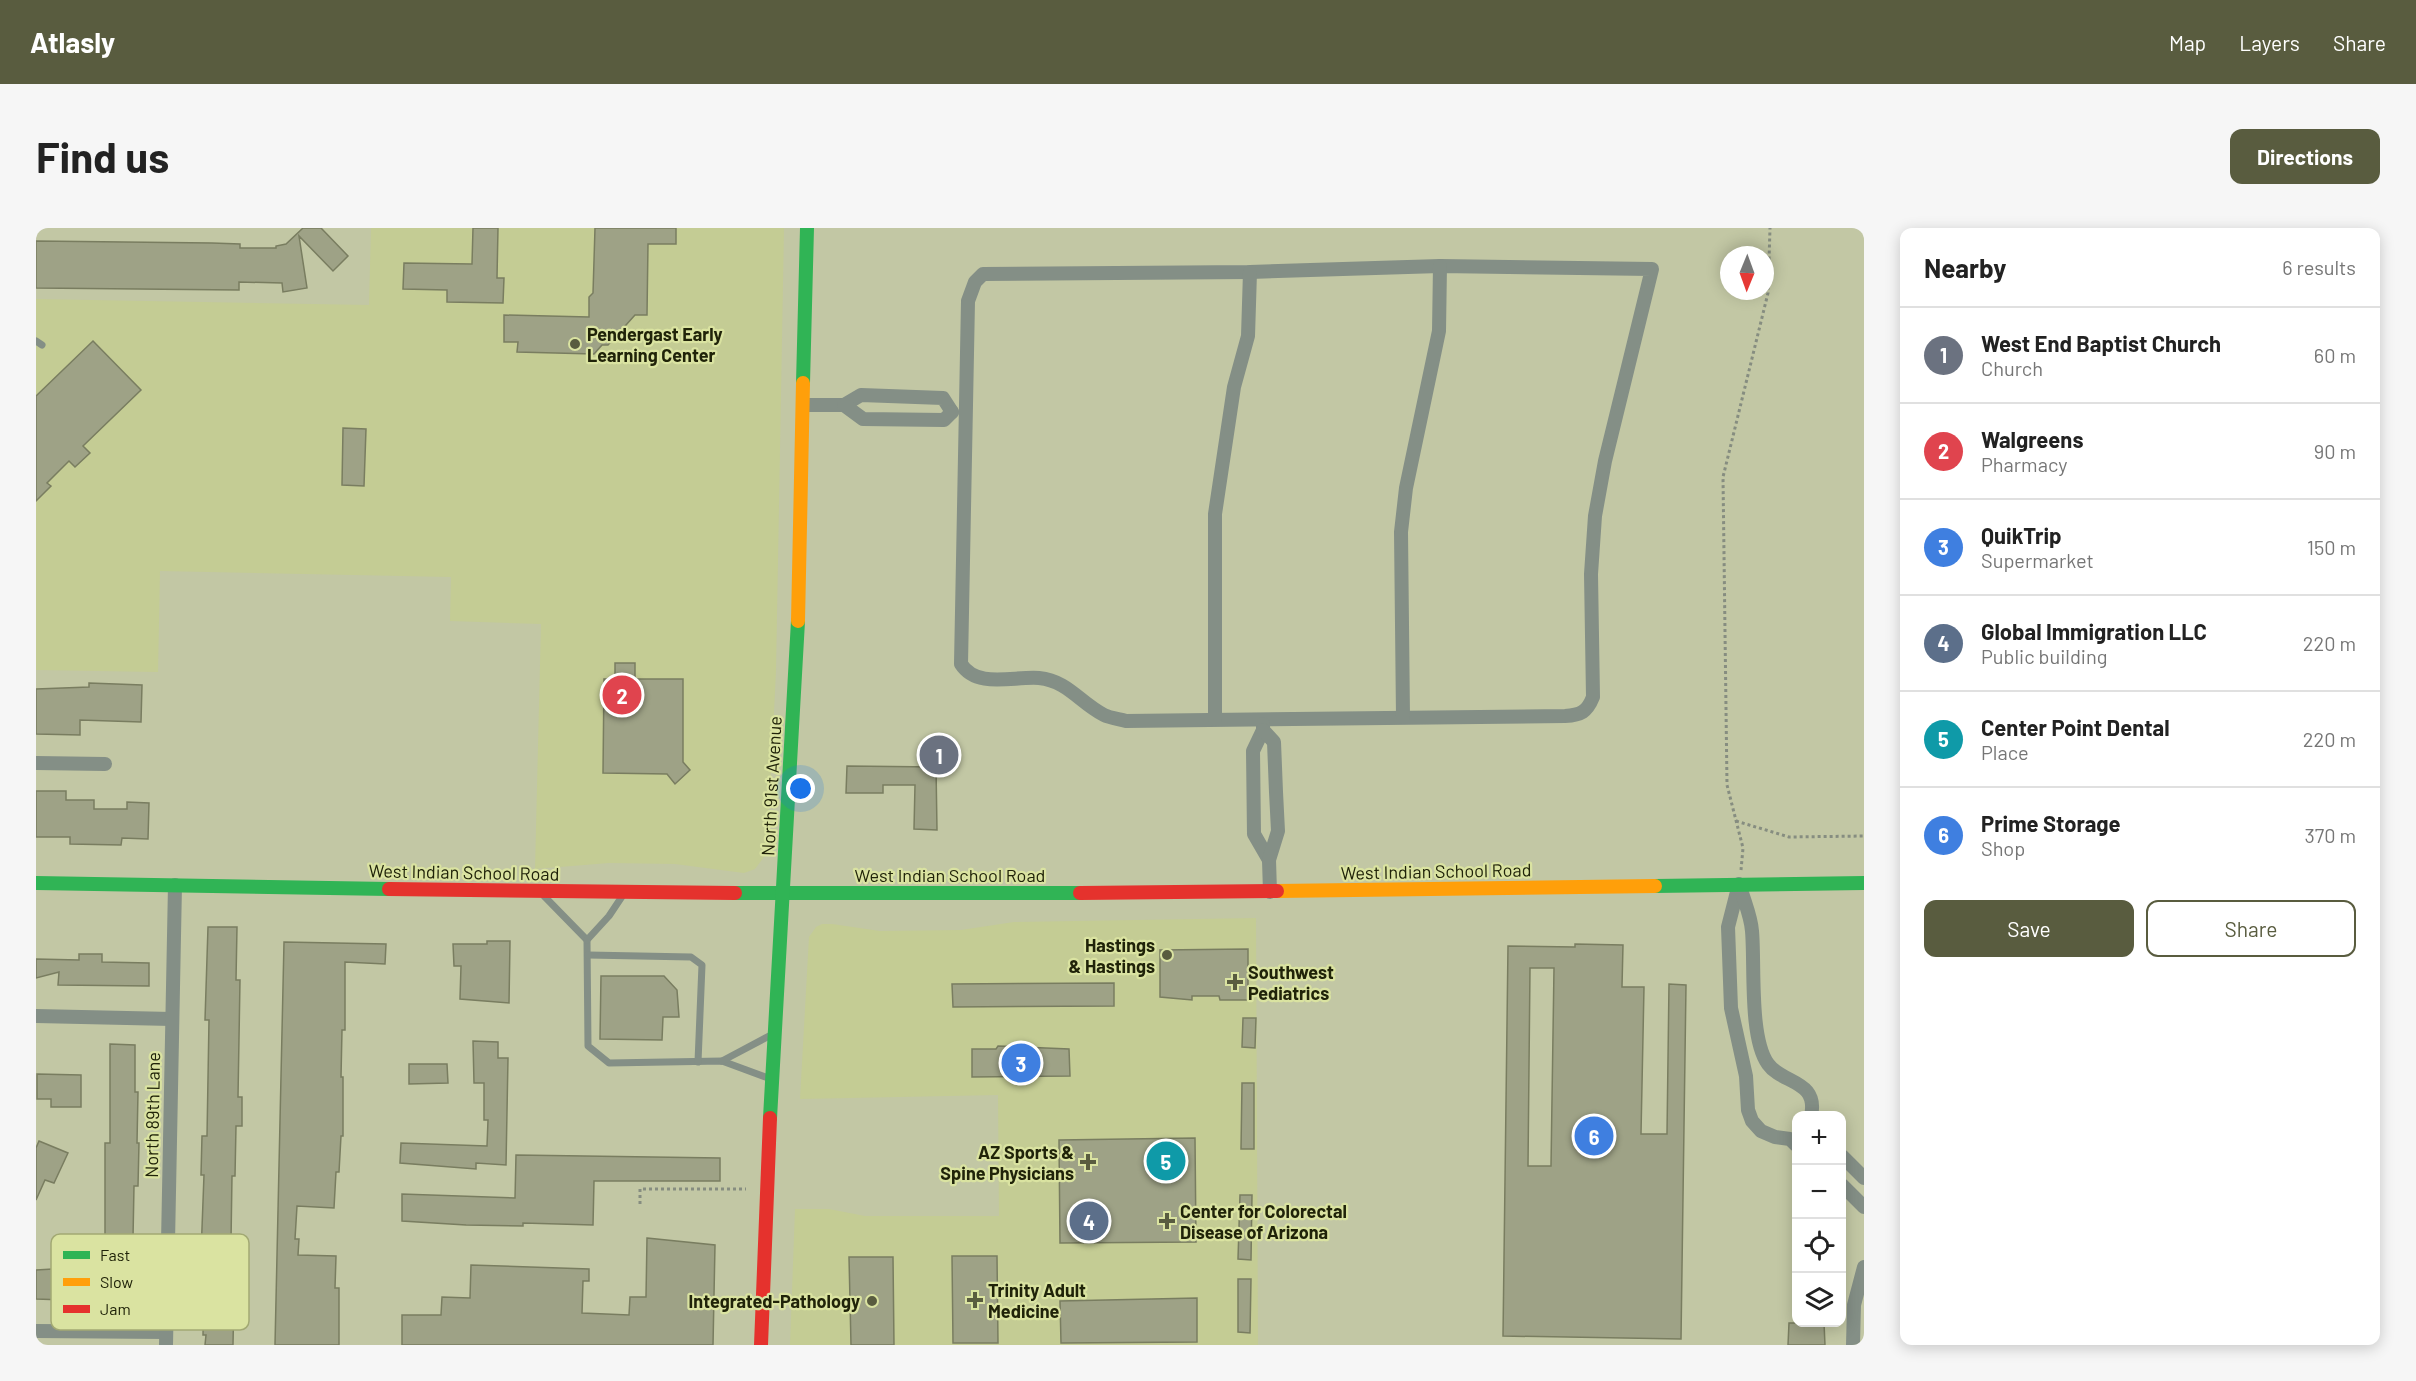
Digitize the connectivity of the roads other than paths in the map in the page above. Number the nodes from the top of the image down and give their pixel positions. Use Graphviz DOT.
graph roads {
  1 [pos="807,228"];
  2 [pos="1440,266"];
  3 [pos="1250,272"];
  4 [pos="804,405"];
  5 [pos="844,405"];
  6 [pos="952,412"];
  7 [pos="968,413"];
  8 [pos="1403,717"];
  9 [pos="1215,719"];
  10 [pos="1263,724"];
  11 [pos="36,763"];
  12 [pos="105,764"];
  13 [pos="1276,792"];
  14 [pos="1254,793"];
  15 [pos="1269,860"];
  16 [pos="36,883"];
  17 [pos="1864,883"];
  18 [pos="1739,884"];
  19 [pos="175,885"];
  20 [pos="625,891"];
  21 [pos="540,892"];
  22 [pos="1270,892"];
  23 [pos="784,893"];
  24 [pos="587,940"];
  25 [pos="588,955"];
  26 [pos="36,1016"];
  27 [pos="172,1018"];
  28 [pos="775,1033"];
  29 [pos="722,1061"];
  30 [pos="698,1062"];
  31 [pos="772,1079"];
  32 [pos="1812,1111"];
  33 [pos="1792,1138"];
  34 [pos="1846,1160"];
  35 [pos="1864,1178"];
  36 [pos="1846,1189"];
  37 [pos="1864,1207"];
  38 [pos="168,1234"];
  39 [pos="1864,1267"];
  40 [pos="36,1331"];
  41 [pos="166,1339"];
  42 [pos="761,1345"];
  43 [pos="1853,1345"];
  1 -- 4 [label="main road, North 91st Avenue"];
  2 -- 3 [label="street"];
  2 -- 8 [label="street"];
  2 -- 8 [label="street"];
  3 -- 7 [label="street"];
  3 -- 9 [label="street"];
  4 -- 5 [label="street"];
  4 -- 23 [label="main road, North 91st Avenue"];
  5 -- 6 [label="street"];
  5 -- 6 [label="street"];
  6 -- 7 [label="street"];
  7 -- 9 [label="street"];
  8 -- 10 [label="street"];
  9 -- 10 [label="street"];
  10 -- 13 [label="street"];
  10 -- 14 [label="street"];
  11 -- 12 [label="street"];
  13 -- 14 [label="street"];
  13 -- 15 [label="street"];
  14 -- 15 [label="street"];
  15 -- 22 [label="street"];
  16 -- 19 [label="main road, West Indian School Road"];
  17 -- 18 [label="main road, West Indian School Road"];
  18 -- 22 [label="main road, West Indian School Road"];
  18 -- 32 [label="street"];
  18 -- 33 [label="street"];
  19 -- 21 [label="main road, West Indian School Road"];
  19 -- 27 [label="street, North 89th Lane"];
  20 -- 21 [label="main road, West Indian School Road"];
  20 -- 23 [label="main road, West Indian School Road"];
  20 -- 24 [label="lane"];
  21 -- 24 [label="lane"];
  22 -- 23 [label="main road, West Indian School Road"];
  23 -- 28 [label="main road, North 91st Avenue"];
  24 -- 25 [label="lane"];
  25 -- 30 [label="lane"];
  25 -- 30 [label="lane"];
  26 -- 27 [label="street"];
  27 -- 38 [label="street, North 89th Lane"];
  28 -- 29 [label="lane"];
  28 -- 31 [label="main road, North 91st Avenue"];
  29 -- 30 [label="lane"];
  29 -- 31 [label="lane"];
  31 -- 42 [label="main road, North 91st Avenue"];
  34 -- 35 [label="street"];
  36 -- 37 [label="street"];
  39 -- 43 [label="street"];
  40 -- 41 [label="street"];
}
